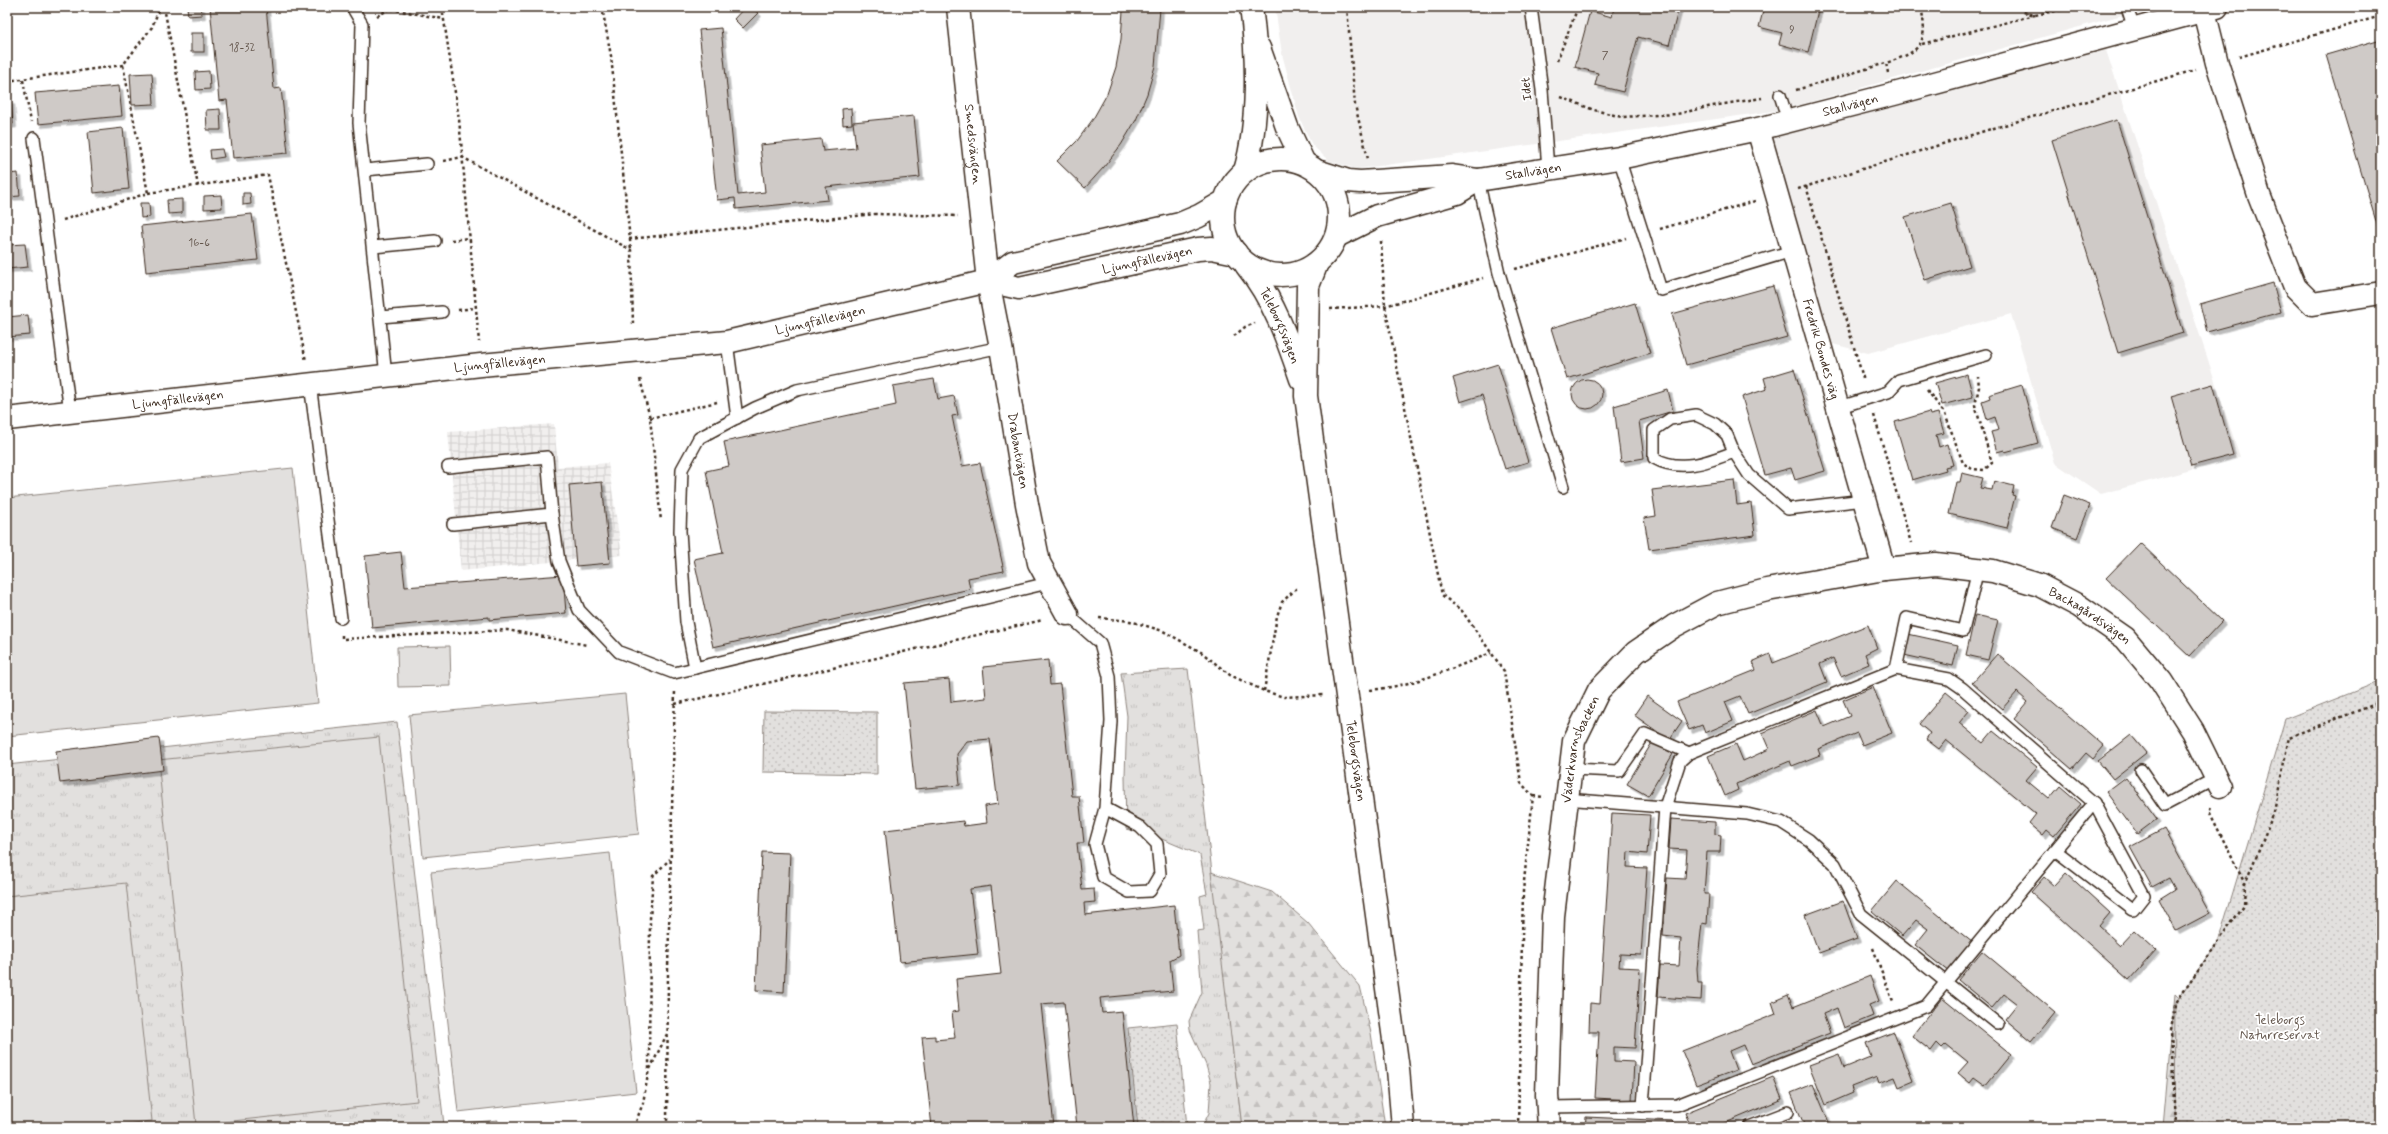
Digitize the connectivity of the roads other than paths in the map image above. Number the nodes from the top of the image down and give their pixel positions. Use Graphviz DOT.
graph roads {
  1 [pos="352,7"];
  2 [pos="958,7"];
  3 [pos="1251,7"];
  4 [pos="1531,7"];
  5 [pos="2126,7"];
  6 [pos="2210,9"];
  7 [pos="2134,29"];
  8 [pos="1255,35"];
  9 [pos="1780,95"];
  10 [pos="1788,121"];
  11 [pos="1758,129"];
  12 [pos="34,138"];
  13 [pos="1619,158"];
  14 [pos="427,164"];
  15 [pos="1312,168"];
  16 [pos="1548,169"];
  17 [pos="366,170"];
  18 [pos="1245,171"];
  19 [pos="1478,180"];
  20 [pos="1225,201"];
  21 [pos="1337,236"];
  22 [pos="435,241"];
  23 [pos="373,247"];
  24 [pos="1792,251"];
  25 [pos="1239,257"];
  26 [pos="1317,263"];
  27 [pos="988,281"];
  28 [pos="2381,293"];
  29 [pos="442,312"];
  30 [pos="380,318"];
  31 [pos="727,342"];
  32 [pos="1001,347"];
  33 [pos="1986,355"];
  34 [pos="386,376"];
  35 [pos="310,384"];
  36 [pos="1306,396"];
  37 [pos="1837,408"];
  38 [pos="70,412"];
  39 [pos="737,418"];
  40 [pos="7,419"];
  41 [pos="1734,452"];
  42 [pos="448,467"];
  43 [pos="1563,487"];
  44 [pos="1864,500"];
  45 [pos="552,514"];
  46 [pos="453,524"];
  47 [pos="1884,569"];
  48 [pos="1978,569"];
  49 [pos="1048,583"];
  50 [pos="1067,614"];
  51 [pos="341,618"];
  52 [pos="695,668"];
  53 [pos="1896,669"];
  54 [pos="1689,752"];
  55 [pos="1570,769"];
  56 [pos="2141,770"];
  57 [pos="2218,782"];
  58 [pos="1566,799"];
  59 [pos="2094,803"];
  60 [pos="1665,807"];
  61 [pos="1105,808"];
  62 [pos="2055,850"];
  63 [pos="1945,983"];
  64 [pos="1998,1024"];
  65 [pos="1643,1106"];
  66 [pos="1788,1112"];
  67 [pos="1549,1117"];
  68 [pos="1403,1127"];
  69 [pos="1749,1127"];
  1 -- 17 [label="lane"];
  2 -- 27 [label="street, Smedsvängen"];
  3 -- 8 [label="street"];
  4 -- 16 [label="lane, Idet"];
  5 -- 7 [label="lane"];
  6 -- 7 [label="street, Stallvägen"];
  6 -- 28 [label="street"];
  7 -- 10 [label="street, Stallvägen"];
  8 -- 15 [label="street"];
  8 -- 18 [label="street"];
  9 -- 10 [label="lane"];
  10 -- 11 [label="street, Stallvägen"];
  11 -- 13 [label="street, Stallvägen"];
  11 -- 24 [label="street, Fredrik Bondes väg"];
  12 -- 38 [label="lane"];
  13 -- 16 [label="street, Stallvägen"];
  13 -- 24 [label="lane"];
  14 -- 17 [label="lane"];
  15 -- 18 [label="street"];
  15 -- 19 [label="street, Stallvägen"];
  15 -- 21 [label="street"];
  16 -- 19 [label="street, Stallvägen"];
  17 -- 23 [label="lane"];
  18 -- 20 [label="street"];
  19 -- 21 [label="street, Stallvägen"];
  19 -- 43 [label="lane"];
  20 -- 25 [label="street"];
  20 -- 27 [label="street, Ljungfällevägen"];
  21 -- 26 [label="street"];
  22 -- 23 [label="lane"];
  23 -- 30 [label="lane"];
  24 -- 37 [label="street, Fredrik Bondes väg"];
  25 -- 26 [label="street"];
  25 -- 27 [label="street, Ljungfällevägen"];
  25 -- 36 [label="street, Teleborgsvägen"];
  26 -- 36 [label="street, Teleborgsvägen"];
  27 -- 31 [label="street, Ljungfällevägen"];
  27 -- 32 [label="street, Drabantvägen"];
  29 -- 30 [label="lane"];
  30 -- 34 [label="lane"];
  31 -- 34 [label="street, Ljungfällevägen"];
  31 -- 39 [label="lane"];
  32 -- 39 [label="lane"];
  32 -- 49 [label="street, Drabantvägen"];
  33 -- 37 [label="lane"];
  34 -- 35 [label="street, Ljungfällevägen"];
  35 -- 38 [label="street, Ljungfällevägen"];
  35 -- 51 [label="lane"];
  36 -- 68 [label="street, Teleborgsvägen"];
  37 -- 44 [label="street, Fredrik Bondes väg"];
  38 -- 40 [label="street, Ljungfällevägen"];
  39 -- 52 [label="lane"];
  41 -- 41 [label="lane"];
  41 -- 44 [label="lane"];
  42 -- 45 [label="lane"];
  44 -- 47 [label="street, Fredrik Bondes väg"];
  45 -- 46 [label="lane"];
  45 -- 52 [label="lane"];
  47 -- 48 [label="street, Backagårdsvägen"];
  47 -- 55 [label="street, Väderkvarnsbacken"];
  48 -- 53 [label="lane"];
  48 -- 57 [label="street, Backagårdsvägen"];
  49 -- 50 [label="street, Drabantvägen"];
  49 -- 52 [label="lane"];
  50 -- 61 [label="lane"];
  53 -- 54 [label="lane"];
  53 -- 59 [label="lane"];
  54 -- 55 [label="lane"];
  54 -- 60 [label="lane"];
  55 -- 58 [label="street, Väderkvarnsbacken"];
  56 -- 57 [label="lane"];
  58 -- 60 [label="lane"];
  58 -- 67 [label="street, Väderkvarnsbacken"];
  59 -- 62 [label="lane"];
  59 -- 62 [label="lane"];
  60 -- 63 [label="lane"];
  60 -- 65 [label="lane"];
  61 -- 61 [label="lane"];
  62 -- 63 [label="lane"];
  63 -- 64 [label="lane"];
  63 -- 65 [label="lane"];
  65 -- 67 [label="lane"];
  66 -- 69 [label="lane"];
}
